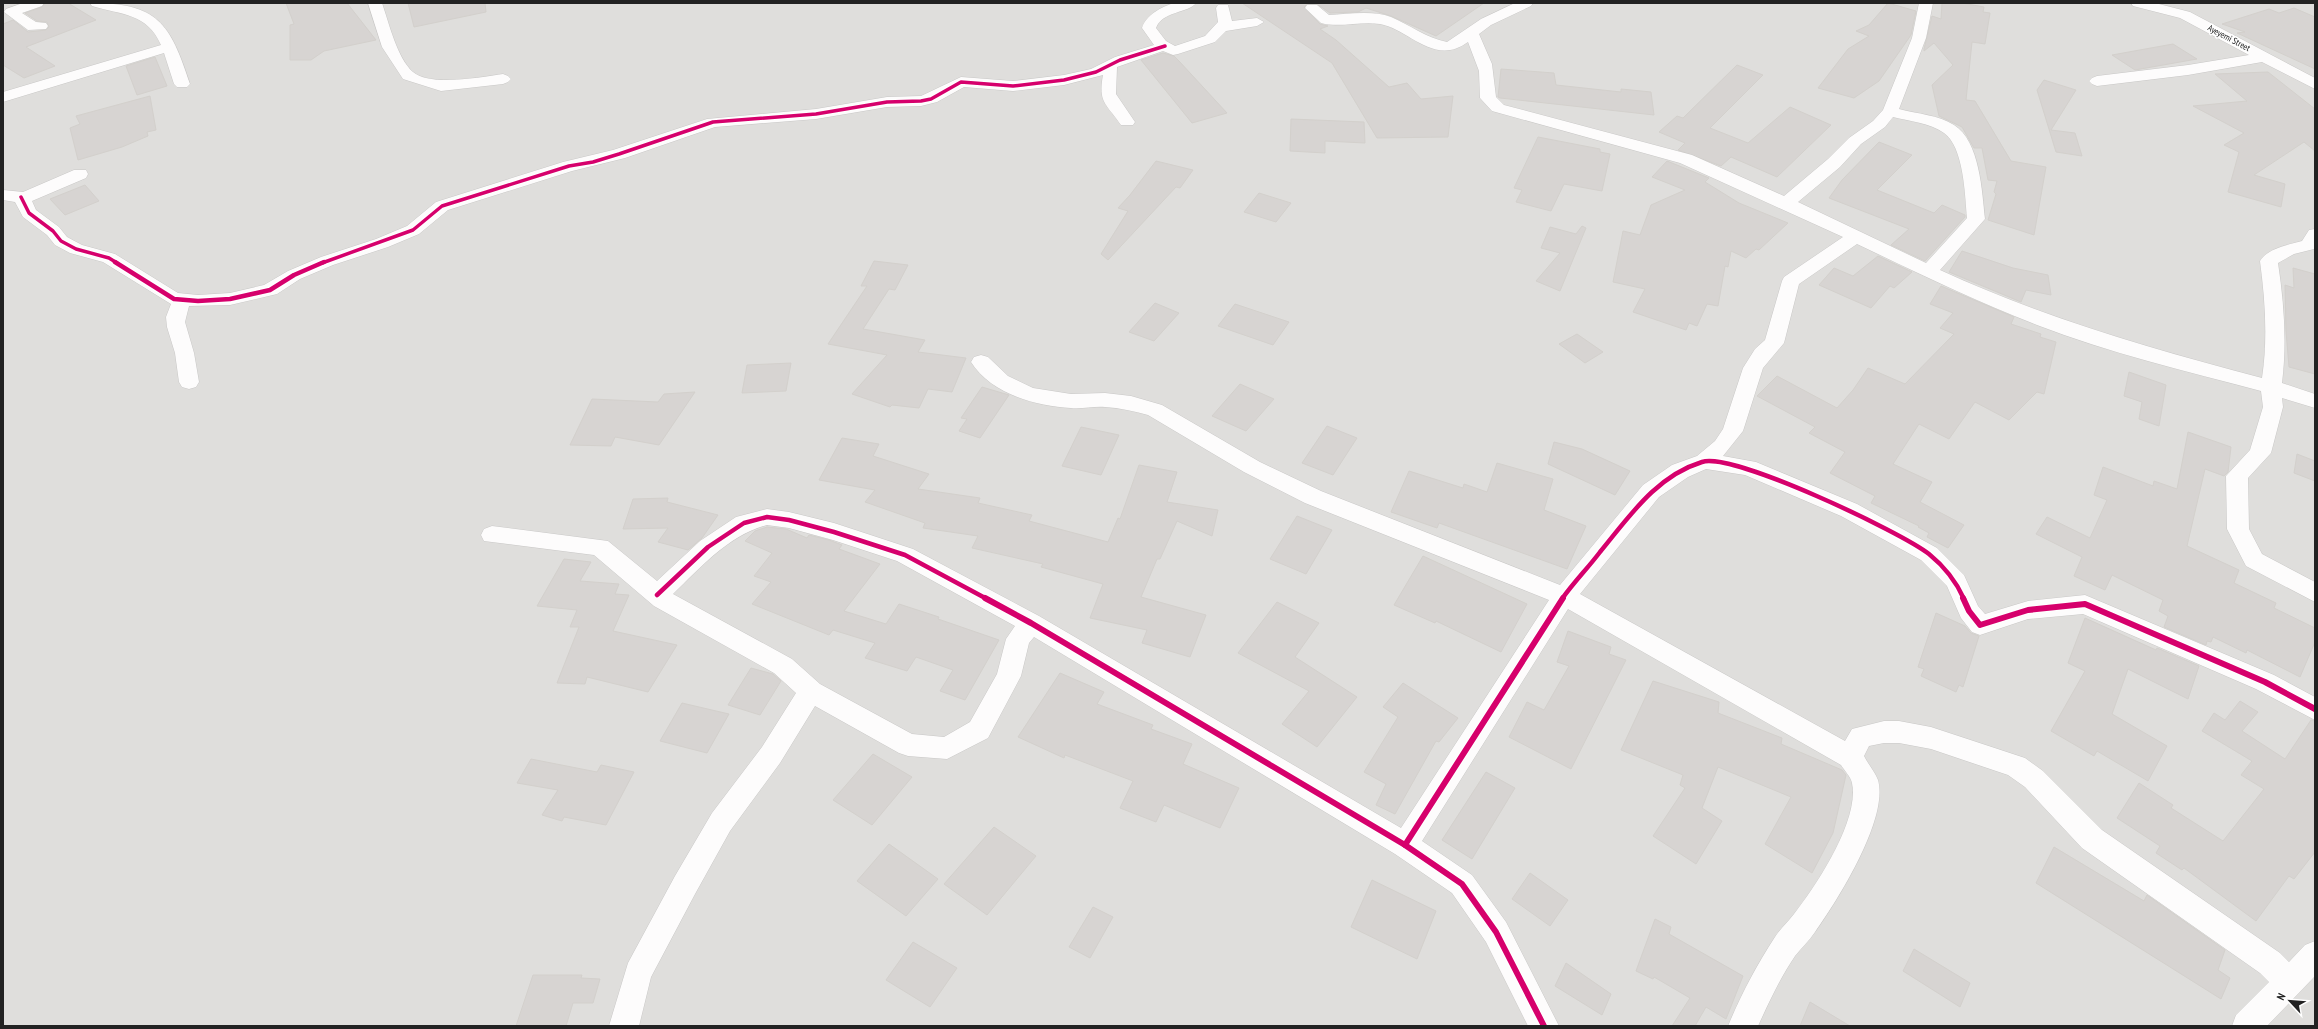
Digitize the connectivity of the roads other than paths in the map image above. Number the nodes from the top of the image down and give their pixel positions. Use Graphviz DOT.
graph roads {
  1 [pos="37,3"];
  2 [pos="97,3"];
  3 [pos="375,3"];
  4 [pos="1188,3"];
  5 [pos="1526,3"];
  6 [pos="1926,3"];
  7 [pos="2138,3"];
  8 [pos="1223,8"];
  9 [pos="1312,8"];
  10 [pos="7,13"];
  11 [pos="1257,22"];
  12 [pos="41,26"];
  13 [pos="1222,27"];
  14 [pos="1471,32"];
  15 [pos="1165,46"];
  16 [pos="170,47"];
  17 [pos="2264,57"];
  18 [pos="1109,65"];
  19 [pos="503,79"];
  20 [pos="2097,81"];
  21 [pos="182,84"];
  22 [pos="2315,84"];
  23 [pos="3,97"];
  24 [pos="1890,111"];
  25 [pos="1127,122"];
  26 [pos="80,174"];
  27 [pos="3,195"];
  28 [pos="21,197"];
  29 [pos="1786,203"];
  30 [pos="2315,234"];
  31 [pos="1854,236"];
  32 [pos="1928,271"];
  33 [pos="183,299"];
  34 [pos="981,362"];
  35 [pos="189,382"];
  36 [pos="2271,387"];
  37 [pos="2315,401"];
  38 [pos="1704,461"];
  39 [pos="492,535"];
  40 [pos="2315,593"];
  41 [pos="657,595"];
  42 [pos="1564,596"];
  43 [pos="1032,623"];
  44 [pos="811,691"];
  45 [pos="2315,709"];
  46 [pos="1850,757"];
  47 [pos="1404,845"];
  48 [pos="2315,955"];
  49 [pos="2289,983"];
  50 [pos="624,1026"];
  51 [pos="1544,1026"];
  52 [pos="1743,1026"];
  53 [pos="2247,1026"];
  1 -- 10 [label="street"];
  2 -- 16 [label="street"];
  3 -- 19 [label="street"];
  4 -- 15 [label="street"];
  5 -- 14 [label="street"];
  6 -- 24 [label="street"];
  7 -- 17 [label="street, Ayeyemi Street"];
  8 -- 13 [label="street"];
  9 -- 14 [label="street"];
  10 -- 12 [label="street"];
  11 -- 13 [label="street"];
  13 -- 15 [label="street"];
  14 -- 29 [label="street"];
  15 -- 18 [label="street"];
  16 -- 21 [label="street"];
  16 -- 23 [label="street"];
  17 -- 20 [label="street"];
  17 -- 22 [label="street, Ayeyemi Street"];
  18 -- 25 [label="street"];
  18 -- 33 [label="street"];
  24 -- 29 [label="street"];
  24 -- 32 [label="street"];
  26 -- 28 [label="street"];
  27 -- 28 [label="street"];
  28 -- 33 [label="street"];
  29 -- 31 [label="street"];
  30 -- 36 [label="street"];
  31 -- 32 [label="street"];
  31 -- 38 [label="street"];
  32 -- 36 [label="street"];
  33 -- 35 [label="street"];
  34 -- 42 [label="street"];
  36 -- 37 [label="street"];
  36 -- 40 [label="street"];
  38 -- 42 [label="street"];
  38 -- 45 [label="street"];
  39 -- 41 [label="street"];
  41 -- 43 [label="street"];
  41 -- 44 [label="street"];
  42 -- 46 [label="street"];
  42 -- 47 [label="street"];
  43 -- 44 [label="street"];
  43 -- 47 [label="street"];
  44 -- 50 [label="street"];
  46 -- 49 [label="street"];
  46 -- 52 [label="street"];
  47 -- 51 [label="street"];
  48 -- 49 [label="street"];
  49 -- 53 [label="street"];
}
